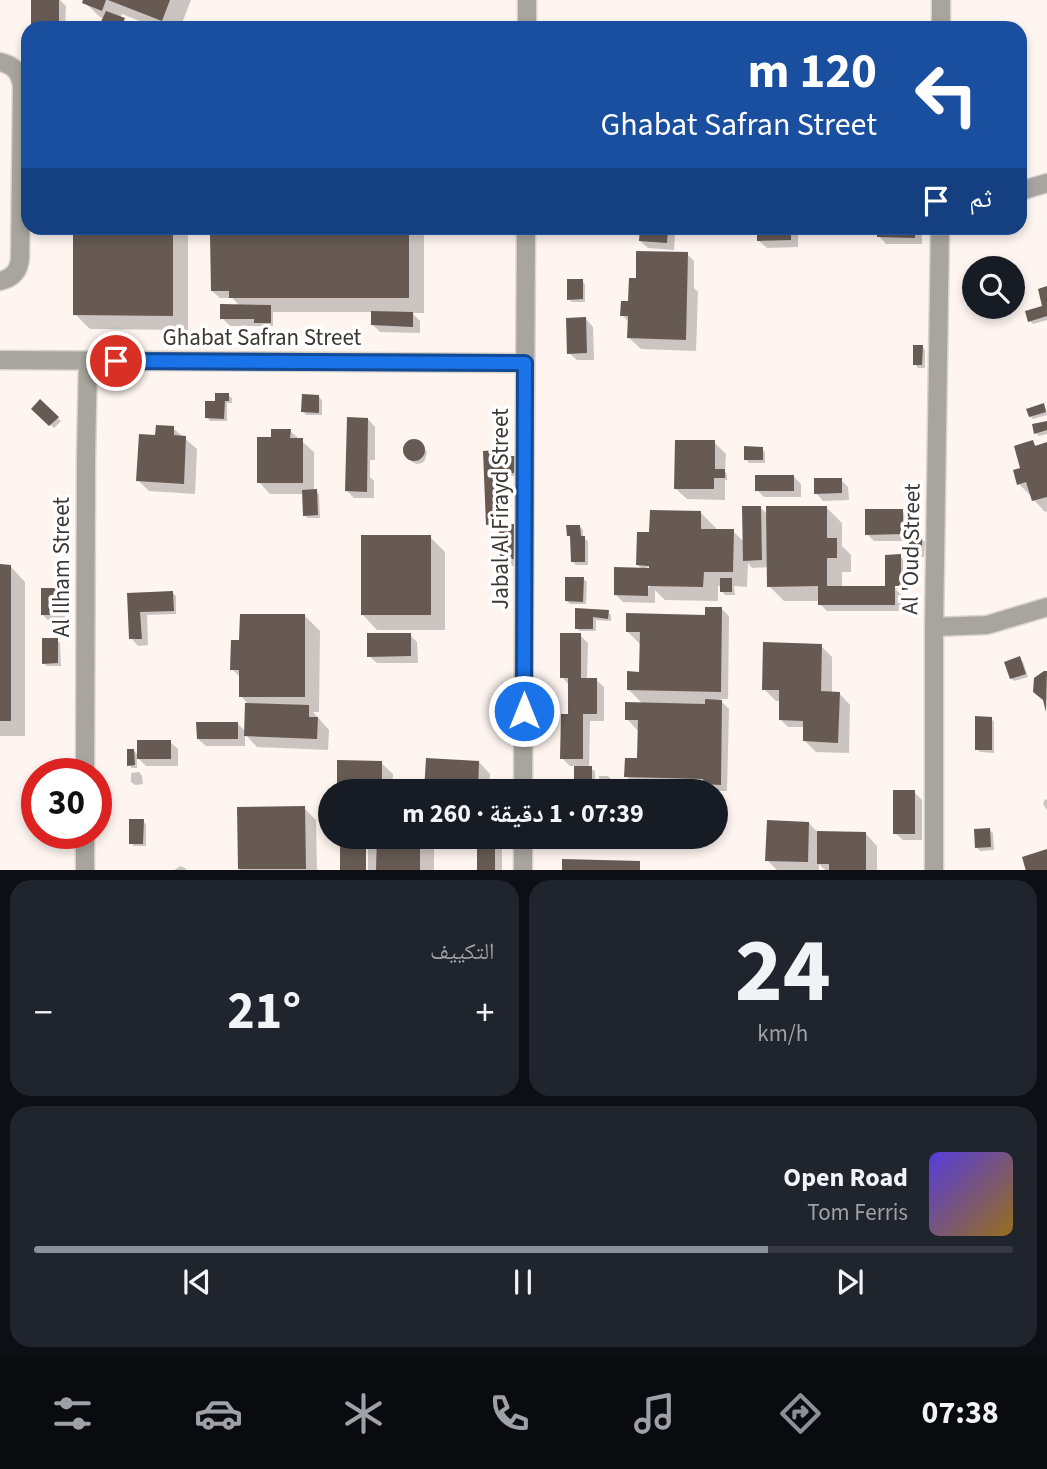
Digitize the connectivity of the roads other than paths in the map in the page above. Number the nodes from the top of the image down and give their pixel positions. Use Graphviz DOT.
graph roads {
  1 [pos="527,0"];
  2 [pos="941,0"];
  3 [pos="527,21"];
  4 [pos="941,21"];
  5 [pos="0,62"];
  6 [pos="21,82"];
  7 [pos="21,172"];
  8 [pos="1047,183"];
  9 [pos="1027,189"];
  10 [pos="526,235"];
  11 [pos="940,235"];
  12 [pos="0,281"];
  13 [pos="0,360"];
  14 [pos="88,361"];
  15 [pos="525,363"];
  16 [pos="1047,607"];
  17 [pos="934,627"];
  18 [pos="85,758"];
  19 [pos="523,779"];
  20 [pos="85,849"];
  21 [pos="523,849"];
  22 [pos="85,870"];
  23 [pos="523,870"];
  24 [pos="934,870"];
  1 -- 3 [label="street"];
  2 -- 4 [label="street"];
  5 -- 6 [label="street"];
  7 -- 12 [label="street"];
  8 -- 9 [label="street"];
  10 -- 15 [label="street, Jabal Al Firayd Street"];
  11 -- 17 [label="street, Al 'Oud Street"];
  13 -- 14 [label="street, Ghabat Safran Street"];
  14 -- 15 [label="street, Ghabat Safran Street"];
  14 -- 18 [label="street, Al Ilham Street"];
  15 -- 19 [label="street, Jabal Al Firayd Street"];
  16 -- 17 [label="street"];
  17 -- 24 [label="street, Al 'Oud Street"];
  20 -- 22 [label="street"];
  21 -- 23 [label="street"];
}
